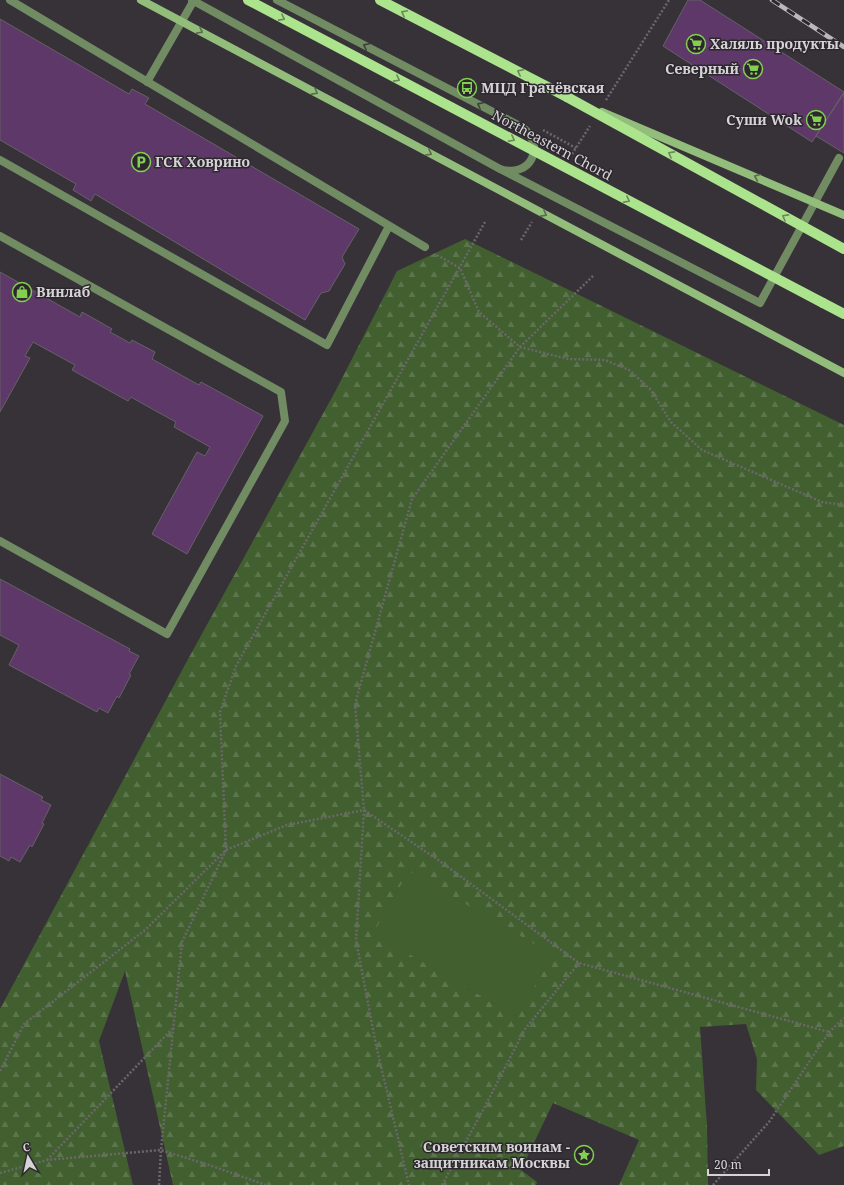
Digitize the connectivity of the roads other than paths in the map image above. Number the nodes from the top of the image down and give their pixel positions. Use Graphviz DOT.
graph roads {
  1 [pos="10,0"];
  2 [pos="140,0"];
  3 [pos="191,0"];
  4 [pos="248,0"];
  5 [pos="277,0"];
  6 [pos="380,0"];
  7 [pos="147,82"];
  8 [pos="567,97"];
  9 [pos="839,158"];
  10 [pos="0,160"];
  11 [pos="500,169"];
  12 [pos="844,215"];
  13 [pos="389,226"];
  14 [pos="0,236"];
  15 [pos="425,247"];
  16 [pos="844,249"];
  17 [pos="844,314"];
  18 [pos="844,373"];
  19 [pos="0,541"];
  1 -- 7 [label="street"];
  2 -- 18 [label="main road, one-way, bridge"];
  3 -- 7 [label="street"];
  3 -- 11 [label="street"];
  4 -- 17 [label="main road, Northeastern Chord, one-way, bridge"];
  11 -- 5 [label="street, one-way"];
  8 -- 6 [label="main road, one-way"];
  7 -- 13 [label="street"];
  12 -- 8 [label="main road, one-way, bridge"];
  16 -- 8 [label="main road, one-way, bridge"];
  9 -- 11 [label="street"];
  10 -- 13 [label="street"];
  13 -- 15 [label="street"];
  14 -- 19 [label="street"];
}
